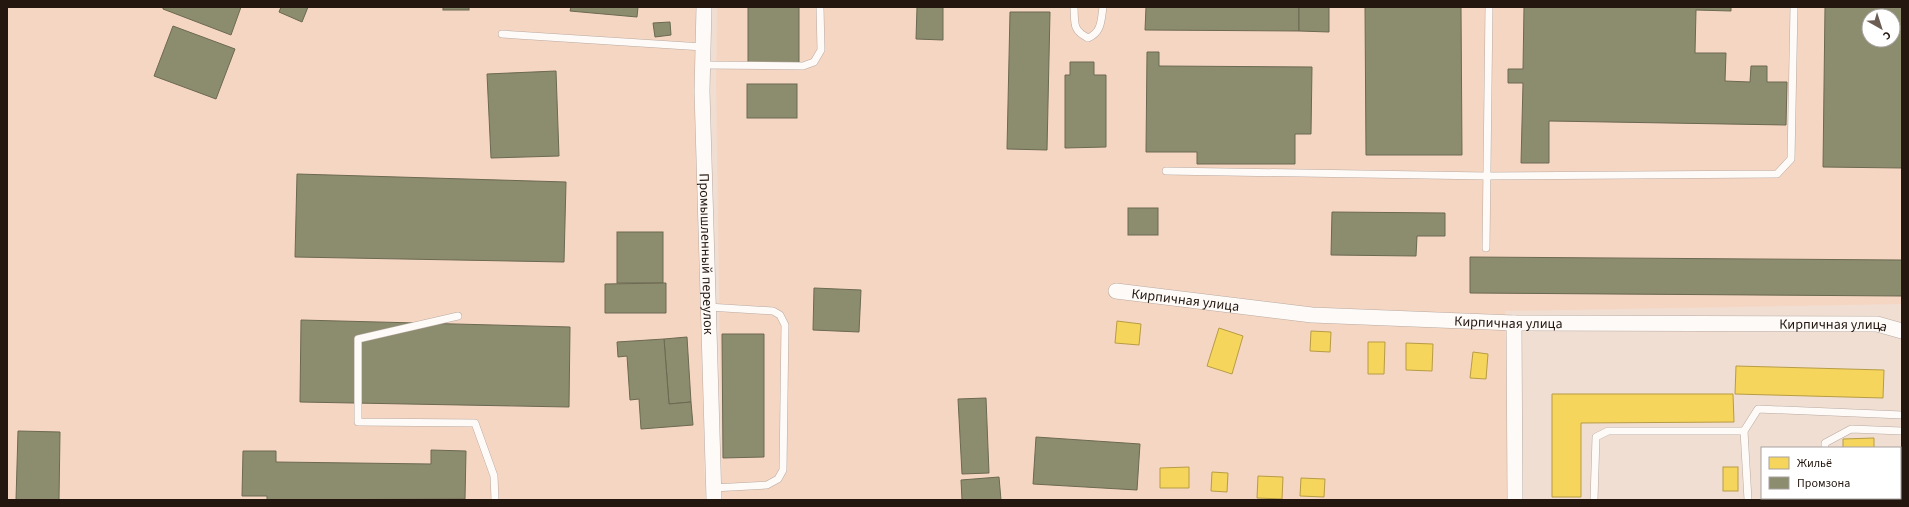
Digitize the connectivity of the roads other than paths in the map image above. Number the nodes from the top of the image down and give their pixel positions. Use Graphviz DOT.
graph roads {
  1 [pos="704,7"];
  2 [pos="820,7"];
  3 [pos="1074,7"];
  4 [pos="1102,7"];
  5 [pos="1490,7"];
  6 [pos="1794,7"];
  7 [pos="502,34"];
  8 [pos="703,46"];
  9 [pos="703,65"];
  10 [pos="1166,171"];
  11 [pos="1487,176"];
  12 [pos="1486,248"];
  13 [pos="1116,291"];
  14 [pos="708,307"];
  15 [pos="458,316"];
  16 [pos="1514,323"];
  17 [pos="1902,331"];
  18 [pos="1902,415"];
  19 [pos="1744,431"];
  20 [pos="1902,431"];
  21 [pos="1825,447"];
  22 [pos="713,494"];
  23 [pos="495,500"];
  24 [pos="1515,500"];
  25 [pos="1594,500"];
  26 [pos="1748,500"];
  1 -- 8 [label="street, Промышленный переулок"];
  2 -- 9 [label="lane"];
  3 -- 4 [label="lane"];
  5 -- 11 [label="lane"];
  6 -- 11 [label="lane"];
  7 -- 8 [label="lane"];
  8 -- 9 [label="street, Промышленный переулок"];
  9 -- 14 [label="street, Промышленный переулок"];
  10 -- 11 [label="lane"];
  11 -- 12 [label="lane"];
  13 -- 16 [label="street, Кирпичная улица"];
  14 -- 22 [label="street, Промышленный переулок"];
  14 -- 22 [label="lane"];
  15 -- 23 [label="lane"];
  16 -- 17 [label="street, Кирпичная улица"];
  16 -- 24 [label="street"];
  18 -- 19 [label="lane"];
  19 -- 25 [label="lane"];
  19 -- 26 [label="lane"];
  20 -- 21 [label="lane"];
}
